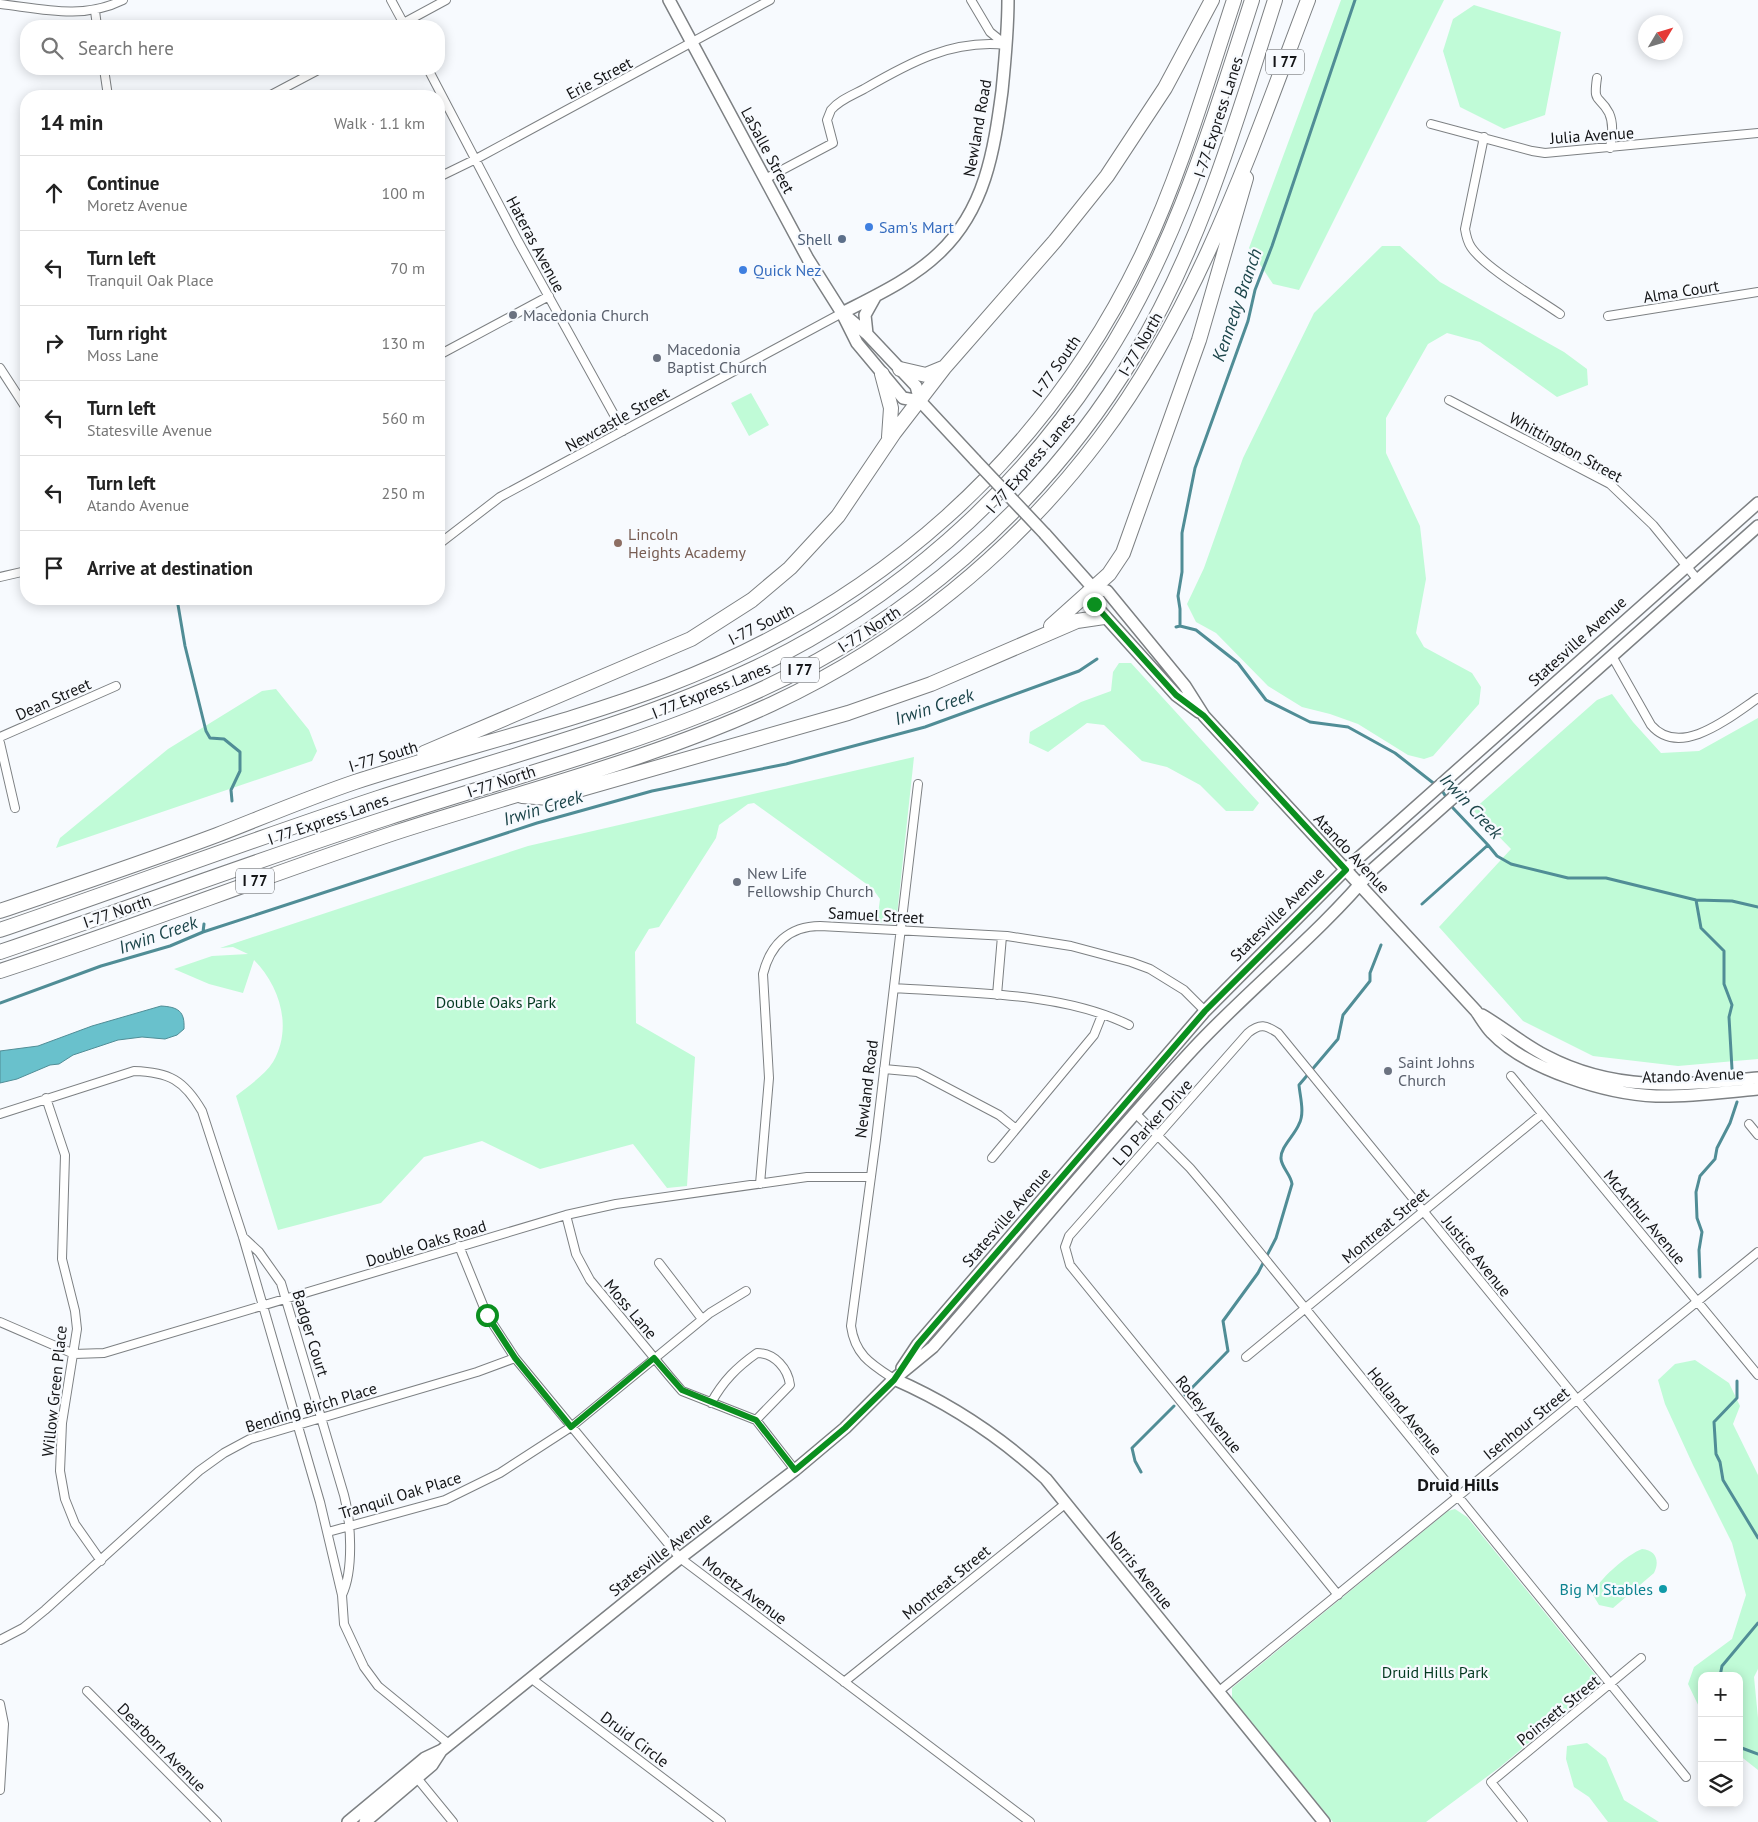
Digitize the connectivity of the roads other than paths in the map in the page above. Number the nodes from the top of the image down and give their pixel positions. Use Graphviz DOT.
graph roads {
  1 [pos="123,0"];
  2 [pos="391,0"];
  3 [pos="446,0"];
  4 [pos="669,0"];
  5 [pos="770,0"];
  6 [pos="971,0"];
  7 [pos="1008,0"];
  8 [pos="1212,0"];
  9 [pos="1234,0"];
  10 [pos="1252,0"];
  11 [pos="1275,0"];
  12 [pos="1308,0"];
  13 [pos="0,4"];
  14 [pos="95,11"];
  15 [pos="96,20"];
  16 [pos="400,20"];
  17 [pos="411,20"];
  18 [pos="692,43"];
  19 [pos="1006,45"];
  20 [pos="105,75"];
  21 [pos="309,75"];
  22 [pos="431,75"];
  23 [pos="1597,78"];
  24 [pos="107,90"];
  25 [pos="280,90"];
  26 [pos="439,90"];
  27 [pos="445,101"];
  28 [pos="1261,124"];
  29 [pos="1431,124"];
  30 [pos="1758,133"];
  31 [pos="1484,137"];
  32 [pos="1610,148"];
  33 [pos="476,159"];
  34 [pos="445,174"];
  35 [pos="766,180"];
  36 [pos="1758,292"];
  37 [pos="876,295"];
  38 [pos="548,296"];
  39 [pos="842,313"];
  40 [pos="1560,314"];
  41 [pos="1608,316"];
  42 [pos="868,334"];
  43 [pos="445,352"];
  44 [pos="0,368"];
  45 [pos="944,368"];
  46 [pos="900,369"];
  47 [pos="882,374"];
  48 [pos="20,399"];
  49 [pos="1448,400"];
  50 [pos="920,401"];
  51 [pos="623,431"];
  52 [pos="888,441"];
  53 [pos="1758,503"];
  54 [pos="1758,526"];
  55 [pos="445,539"];
  56 [pos="1687,566"];
  57 [pos="20,572"];
  58 [pos="0,577"];
  59 [pos="1698,580"];
  60 [pos="1094,589"];
  61 [pos="1104,616"];
  62 [pos="1044,633"];
  63 [pos="1612,656"];
  64 [pos="116,686"];
  65 [pos="1758,698"];
  66 [pos="1204,716"];
  67 [pos="0,737"];
  68 [pos="0,743"];
  69 [pos="354,782"];
  70 [pos="918,784"];
  71 [pos="512,796"];
  72 [pos="15,808"];
  73 [pos="1346,870"];
  74 [pos="1360,885"];
  75 [pos="0,911"];
  76 [pos="0,930"];
  77 [pos="901,930"];
  78 [pos="1002,936"];
  79 [pos="0,952"];
  80 [pos="0,971"];
  81 [pos="894,988"];
  82 [pos="997,995"];
  83 [pos="1205,1011"];
  84 [pos="1476,1011"];
  85 [pos="1102,1015"];
  86 [pos="1129,1025"];
  87 [pos="1268,1026"];
  88 [pos="884,1069"];
  89 [pos="1511,1076"];
  90 [pos="1758,1078"];
  91 [pos="1758,1089"];
  92 [pos="46,1098"];
  93 [pos="0,1114"];
  94 [pos="1136,1114"];
  95 [pos="1542,1114"];
  96 [pos="1749,1124"];
  97 [pos="1016,1129"];
  98 [pos="1158,1135"];
  99 [pos="1758,1135"];
  100 [pos="992,1158"];
  101 [pos="871,1178"];
  102 [pos="760,1184"];
  103 [pos="1423,1211"];
  104 [pos="566,1215"];
  105 [pos="243,1237"];
  106 [pos="459,1246"];
  107 [pos="1065,1248"];
  108 [pos="1758,1252"];
  109 [pos="659,1263"];
  110 [pos="746,1292"];
  111 [pos="287,1299"];
  112 [pos="1698,1301"];
  113 [pos="262,1307"];
  114 [pos="1304,1309"];
  115 [pos="702,1318"];
  116 [pos="0,1322"];
  117 [pos="74,1354"];
  118 [pos="1246,1357"];
  119 [pos="515,1358"];
  120 [pos="654,1358"];
  121 [pos="1758,1375"];
  122 [pos="894,1380"];
  123 [pos="1578,1400"];
  124 [pos="711,1403"];
  125 [pos="321,1417"];
  126 [pos="756,1420"];
  127 [pos="297,1423"];
  128 [pos="571,1427"];
  129 [pos="795,1470"];
  130 [pos="1457,1497"];
  131 [pos="1065,1504"];
  132 [pos="1664,1506"];
  133 [pos="348,1526"];
  134 [pos="328,1532"];
  135 [pos="680,1558"];
  136 [pos="101,1561"];
  137 [pos="342,1595"];
  138 [pos="1338,1595"];
  139 [pos="0,1640"];
  140 [pos="1641,1658"];
  141 [pos="532,1679"];
  142 [pos="844,1682"];
  143 [pos="1611,1685"];
  144 [pos="87,1691"];
  145 [pos="1218,1692"];
  146 [pos="0,1704"];
  147 [pos="446,1747"];
  148 [pos="1686,1777"];
  149 [pos="417,1778"];
  150 [pos="0,1790"];
  151 [pos="217,1822"];
  152 [pos="348,1822"];
  153 [pos="366,1822"];
  154 [pos="453,1822"];
  155 [pos="721,1822"];
  156 [pos="1030,1822"];
  157 [pos="1324,1822"];
  158 [pos="1523,1822"];
  1 -- 14 [label="street"];
  2 -- 16 [label="street"];
  3 -- 17 [label="street"];
  4 -- 18 [label="main road, LaSalle Street"];
  5 -- 18 [label="street, Erie Street"];
  6 -- 19 [label="street"];
  7 -- 19 [label="main road, Newland Road"];
  8 -- 45 [label="highway"];
  9 -- 69 [label="highway, I-77 South / I 77"];
  10 -- 76 [label="highway, I 77 Express Lanes / I 77"];
  11 -- 79 [label="highway, I 77 Express Lanes / I 77"];
  12 -- 28 [label="highway, I-77 North / I 77"];
  13 -- 14 [label="street"];
  14 -- 15 [label="street"];
  18 -- 33 [label="street, Erie Street"];
  18 -- 35 [label="main road, LaSalle Street"];
  19 -- 35 [label="street"];
  19 -- 37 [label="main road, Newland Road"];
  20 -- 24 [label="street"];
  21 -- 25 [label="street"];
  22 -- 26 [label="street, Hateras Avenue"];
  23 -- 32 [label="street"];
  27 -- 33 [label="street, Hateras Avenue"];
  28 -- 60 [label="highway"];
  28 -- 71 [label="highway, I-77 North / I 77"];
  29 -- 31 [label="street, Julia Avenue"];
  30 -- 32 [label="street, Julia Avenue"];
  31 -- 32 [label="street, Julia Avenue"];
  31 -- 40 [label="street"];
  33 -- 34 [label="street, Erie Street"];
  33 -- 38 [label="street, Hateras Avenue"];
  35 -- 39 [label="main road, LaSalle Street"];
  36 -- 41 [label="street, Alma Court"];
  37 -- 39 [label="main road, Newland Road"];
  37 -- 42 [label="main road"];
  38 -- 43 [label="street"];
  38 -- 51 [label="street, Hateras Avenue"];
  39 -- 42 [label="main road, LaSalle Street"];
  39 -- 47 [label="main road, LaSalle Street"];
  39 -- 51 [label="street, Newcastle Street"];
  42 -- 46 [label="main road, LaSalle Street"];
  44 -- 48 [label="street"];
  45 -- 46 [label="highway"];
  45 -- 50 [label="highway"];
  46 -- 50 [label="main road, LaSalle Street"];
  47 -- 50 [label="main road, LaSalle Street"];
  47 -- 52 [label="highway"];
  49 -- 56 [label="street, Whittington Street"];
  50 -- 52 [label="highway"];
  50 -- 60 [label="main road, LaSalle Street, bridge"];
  51 -- 55 [label="street, Newcastle Street"];
  52 -- 69 [label="highway"];
  53 -- 56 [label="main road, Statesville Avenue"];
  54 -- 59 [label="main road, Statesville Avenue"];
  56 -- 59 [label="street, Whittington Street"];
  56 -- 73 [label="main road, Statesville Avenue"];
  57 -- 58 [label="street"];
  59 -- 63 [label="main road, Statesville Avenue"];
  60 -- 61 [label="main road, Atando Avenue"];
  60 -- 62 [label="highway"];
  60 -- 66 [label="main road, Atando Avenue"];
  61 -- 62 [label="highway"];
  61 -- 66 [label="main road, Atando Avenue"];
  62 -- 71 [label="highway"];
  63 -- 65 [label="street"];
  63 -- 74 [label="main road, Statesville Avenue"];
  64 -- 67 [label="street, Dean Street"];
  66 -- 73 [label="main road, Atando Avenue"];
  68 -- 72 [label="street"];
  69 -- 75 [label="highway, I-77 South / I 77"];
  70 -- 77 [label="street, Newland Road"];
  71 -- 80 [label="highway, I-77 North / I 77"];
  73 -- 74 [label="main road, Atando Avenue"];
  73 -- 83 [label="main road, Statesville Avenue"];
  74 -- 84 [label="main road, Atando Avenue"];
  74 -- 94 [label="main road, Statesville Avenue"];
  77 -- 78 [label="street, Samuel Street"];
  77 -- 81 [label="street, Newland Road"];
  77 -- 102 [label="street, Samuel Street"];
  78 -- 82 [label="street"];
  78 -- 83 [label="street, Samuel Street"];
  81 -- 82 [label="street"];
  81 -- 88 [label="street, Newland Road"];
  82 -- 85 [label="street"];
  83 -- 122 [label="main road, Statesville Avenue"];
  84 -- 90 [label="main road, Atando Avenue"];
  84 -- 91 [label="main road, Atando Avenue"];
  85 -- 86 [label="street"];
  85 -- 97 [label="street"];
  87 -- 98 [label="street, L D Parker Drive"];
  87 -- 103 [label="street, Justice Avenue"];
  88 -- 97 [label="street"];
  88 -- 101 [label="street, Newland Road"];
  89 -- 95 [label="street, McArthur Avenue"];
  92 -- 93 [label="street, Badger Court"];
  92 -- 105 [label="street, Badger Court"];
  92 -- 117 [label="street, Willow Green Place"];
  94 -- 98 [label="street, Holland Avenue"];
  94 -- 122 [label="main road, Statesville Avenue"];
  95 -- 103 [label="street, Montreat Street"];
  95 -- 112 [label="street, McArthur Avenue"];
  96 -- 99 [label="street"];
  97 -- 100 [label="street"];
  98 -- 107 [label="street, L D Parker Drive"];
  98 -- 114 [label="street, Holland Avenue"];
  101 -- 102 [label="street, Double Oaks Road"];
  101 -- 122 [label="street, Newland Road"];
  102 -- 104 [label="street, Double Oaks Road"];
  103 -- 114 [label="street, Montreat Street"];
  103 -- 123 [label="street, Justice Avenue"];
  104 -- 106 [label="street, Double Oaks Road"];
  104 -- 120 [label="street, Moss Lane"];
  105 -- 111 [label="street, Badger Court"];
  105 -- 113 [label="street, Badger Court"];
  106 -- 111 [label="street, Double Oaks Road"];
  106 -- 119 [label="street, Moretz Avenue"];
  107 -- 138 [label="street, Rodey Avenue"];
  108 -- 112 [label="street, Isenhour Street"];
  109 -- 115 [label="street"];
  110 -- 115 [label="street, Tranquil Oak Place"];
  111 -- 113 [label="street, Double Oaks Road"];
  111 -- 125 [label="street, Badger Court"];
  112 -- 121 [label="street, McArthur Avenue"];
  112 -- 123 [label="street, Isenhour Street"];
  113 -- 117 [label="street, Double Oaks Road"];
  113 -- 127 [label="street, Badger Court"];
  114 -- 118 [label="street, Montreat Street"];
  114 -- 130 [label="street, Holland Avenue"];
  115 -- 120 [label="street, Tranquil Oak Place"];
  116 -- 117 [label="street, Double Oaks Road"];
  117 -- 136 [label="street, Willow Green Place"];
  119 -- 125 [label="street, Bending Birch Place"];
  119 -- 128 [label="street, Moretz Avenue"];
  120 -- 124 [label="street, Moss Lane"];
  120 -- 128 [label="street, Tranquil Oak Place"];
  122 -- 129 [label="main road, Statesville Avenue"];
  122 -- 131 [label="main road, Norris Avenue"];
  123 -- 130 [label="street, Isenhour Street"];
  123 -- 132 [label="street, Justice Avenue"];
  124 -- 126 [label="street, Moss Lane"];
  124 -- 126 [label="street"];
  125 -- 127 [label="street, Bending Birch Place"];
  125 -- 133 [label="street, Badger Court"];
  126 -- 129 [label="street"];
  127 -- 134 [label="street, Badger Court"];
  127 -- 136 [label="street, Bending Birch Place"];
  128 -- 133 [label="street, Tranquil Oak Place"];
  128 -- 135 [label="street, Moretz Avenue"];
  129 -- 135 [label="main road, Statesville Avenue"];
  130 -- 138 [label="street, Isenhour Street"];
  130 -- 143 [label="street, Holland Avenue"];
  131 -- 142 [label="street, Montreat Street"];
  131 -- 145 [label="main road, Norris Avenue"];
  133 -- 134 [label="street, Tranquil Oak Place"];
  133 -- 137 [label="street, Badger Court"];
  134 -- 137 [label="street, Badger Court"];
  135 -- 141 [label="main road, Statesville Avenue"];
  135 -- 142 [label="street, Moretz Avenue"];
  136 -- 139 [label="street, Bending Birch Place"];
  137 -- 147 [label="street, Badger Court"];
  138 -- 145 [label="street, Isenhour Street"];
  140 -- 143 [label="street, Poinsett Street"];
  141 -- 147 [label="main road, Statesville Avenue"];
  141 -- 155 [label="street, Druid Circle"];
  142 -- 156 [label="street, Moretz Avenue"];
  143 -- 148 [label="street, Holland Avenue"];
  143 -- 158 [label="street, Poinsett Street"];
  144 -- 151 [label="street, Dearborn Avenue"];
  145 -- 157 [label="main road, Norris Avenue"];
  146 -- 150 [label="street"];
  147 -- 149 [label="main road, Statesville Avenue"];
  147 -- 152 [label="main road, Statesville Avenue"];
  149 -- 153 [label="main road, Statesville Avenue"];
  149 -- 154 [label="street"];
}
